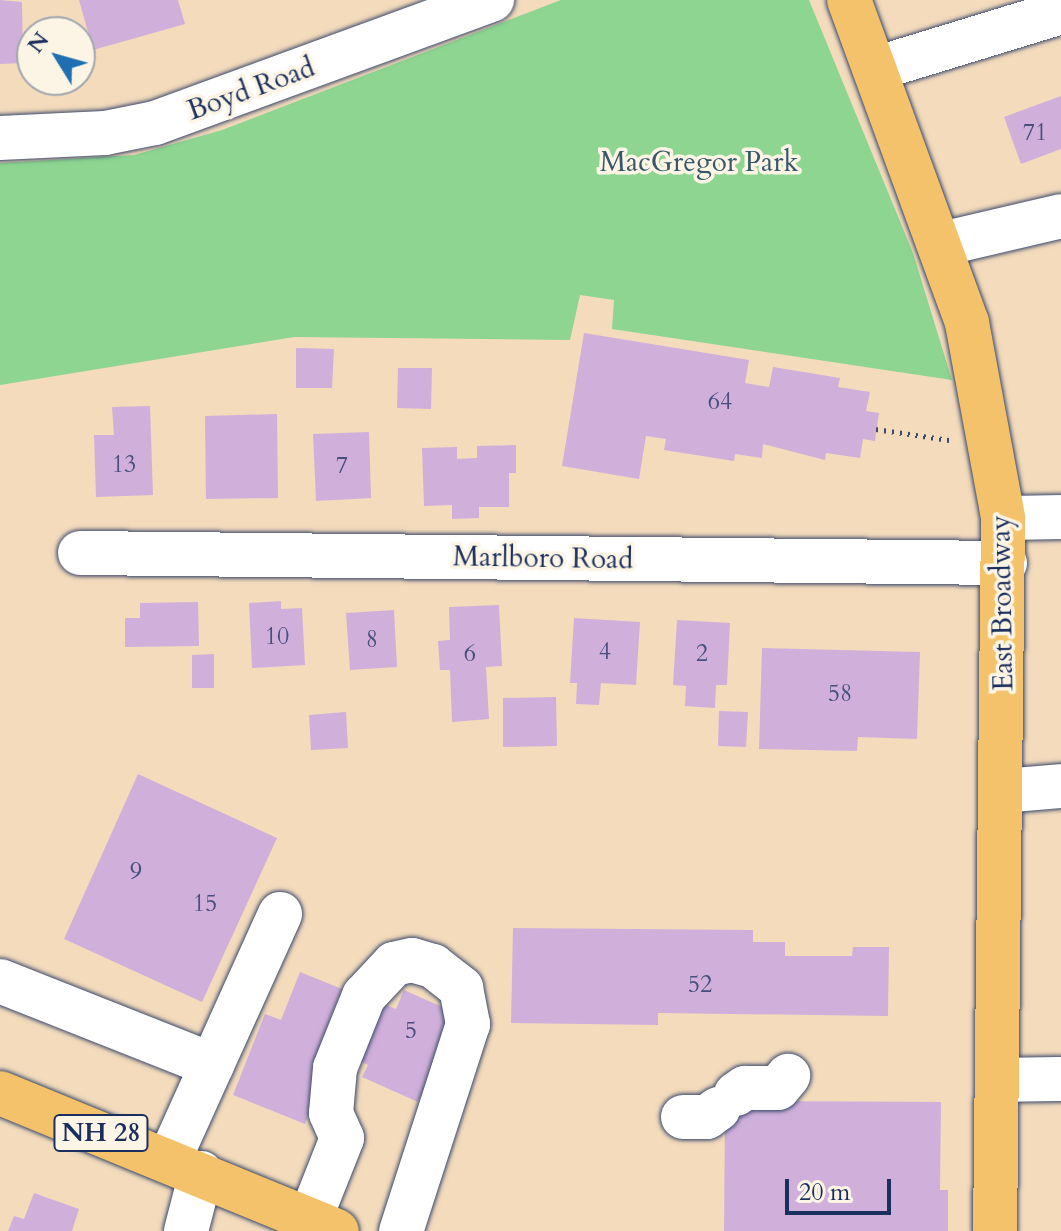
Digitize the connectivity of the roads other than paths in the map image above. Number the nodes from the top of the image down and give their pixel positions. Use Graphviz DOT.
graph roads {
  1 [pos="492,0"];
  2 [pos="849,0"];
  3 [pos="1061,12"];
  4 [pos="875,69"];
  5 [pos="0,138"];
  6 [pos="1061,216"];
  7 [pos="942,244"];
  8 [pos="1061,517"];
  9 [pos="1003,518"];
  10 [pos="80,553"];
  11 [pos="1005,563"];
  12 [pos="1061,786"];
  13 [pos="1002,791"];
  14 [pos="280,914"];
  15 [pos="0,981"];
  16 [pos="212,1065"];
  17 [pos="788,1076"];
  18 [pos="1061,1079"];
  19 [pos="998,1080"];
  20 [pos="0,1093"];
  21 [pos="712,1106"];
  22 [pos="185,1167"];
  23 [pos="323,1225"];
  24 [pos="186,1231"];
  25 [pos="401,1231"];
  26 [pos="995,1231"];
  1 -- 5 [label="street, Boyd Road"];
  2 -- 4 [label="main road, East Broadway"];
  3 -- 4 [label="street"];
  4 -- 7 [label="main road, East Broadway"];
  6 -- 7 [label="street"];
  7 -- 9 [label="main road, East Broadway"];
  8 -- 9 [label="street"];
  9 -- 11 [label="main road, East Broadway"];
  10 -- 11 [label="street, Marlboro Road"];
  11 -- 13 [label="main road, East Broadway"];
  12 -- 13 [label="street"];
  13 -- 19 [label="main road, East Broadway"];
  14 -- 16 [label="street"];
  15 -- 16 [label="street"];
  16 -- 22 [label="street"];
  17 -- 21 [label="street"];
  18 -- 19 [label="street"];
  19 -- 26 [label="main road, East Broadway"];
  20 -- 22 [label="main road, NH 28"];
  22 -- 23 [label="main road, NH 28"];
  22 -- 24 [label="street"];
  23 -- 25 [label="street"];
}
